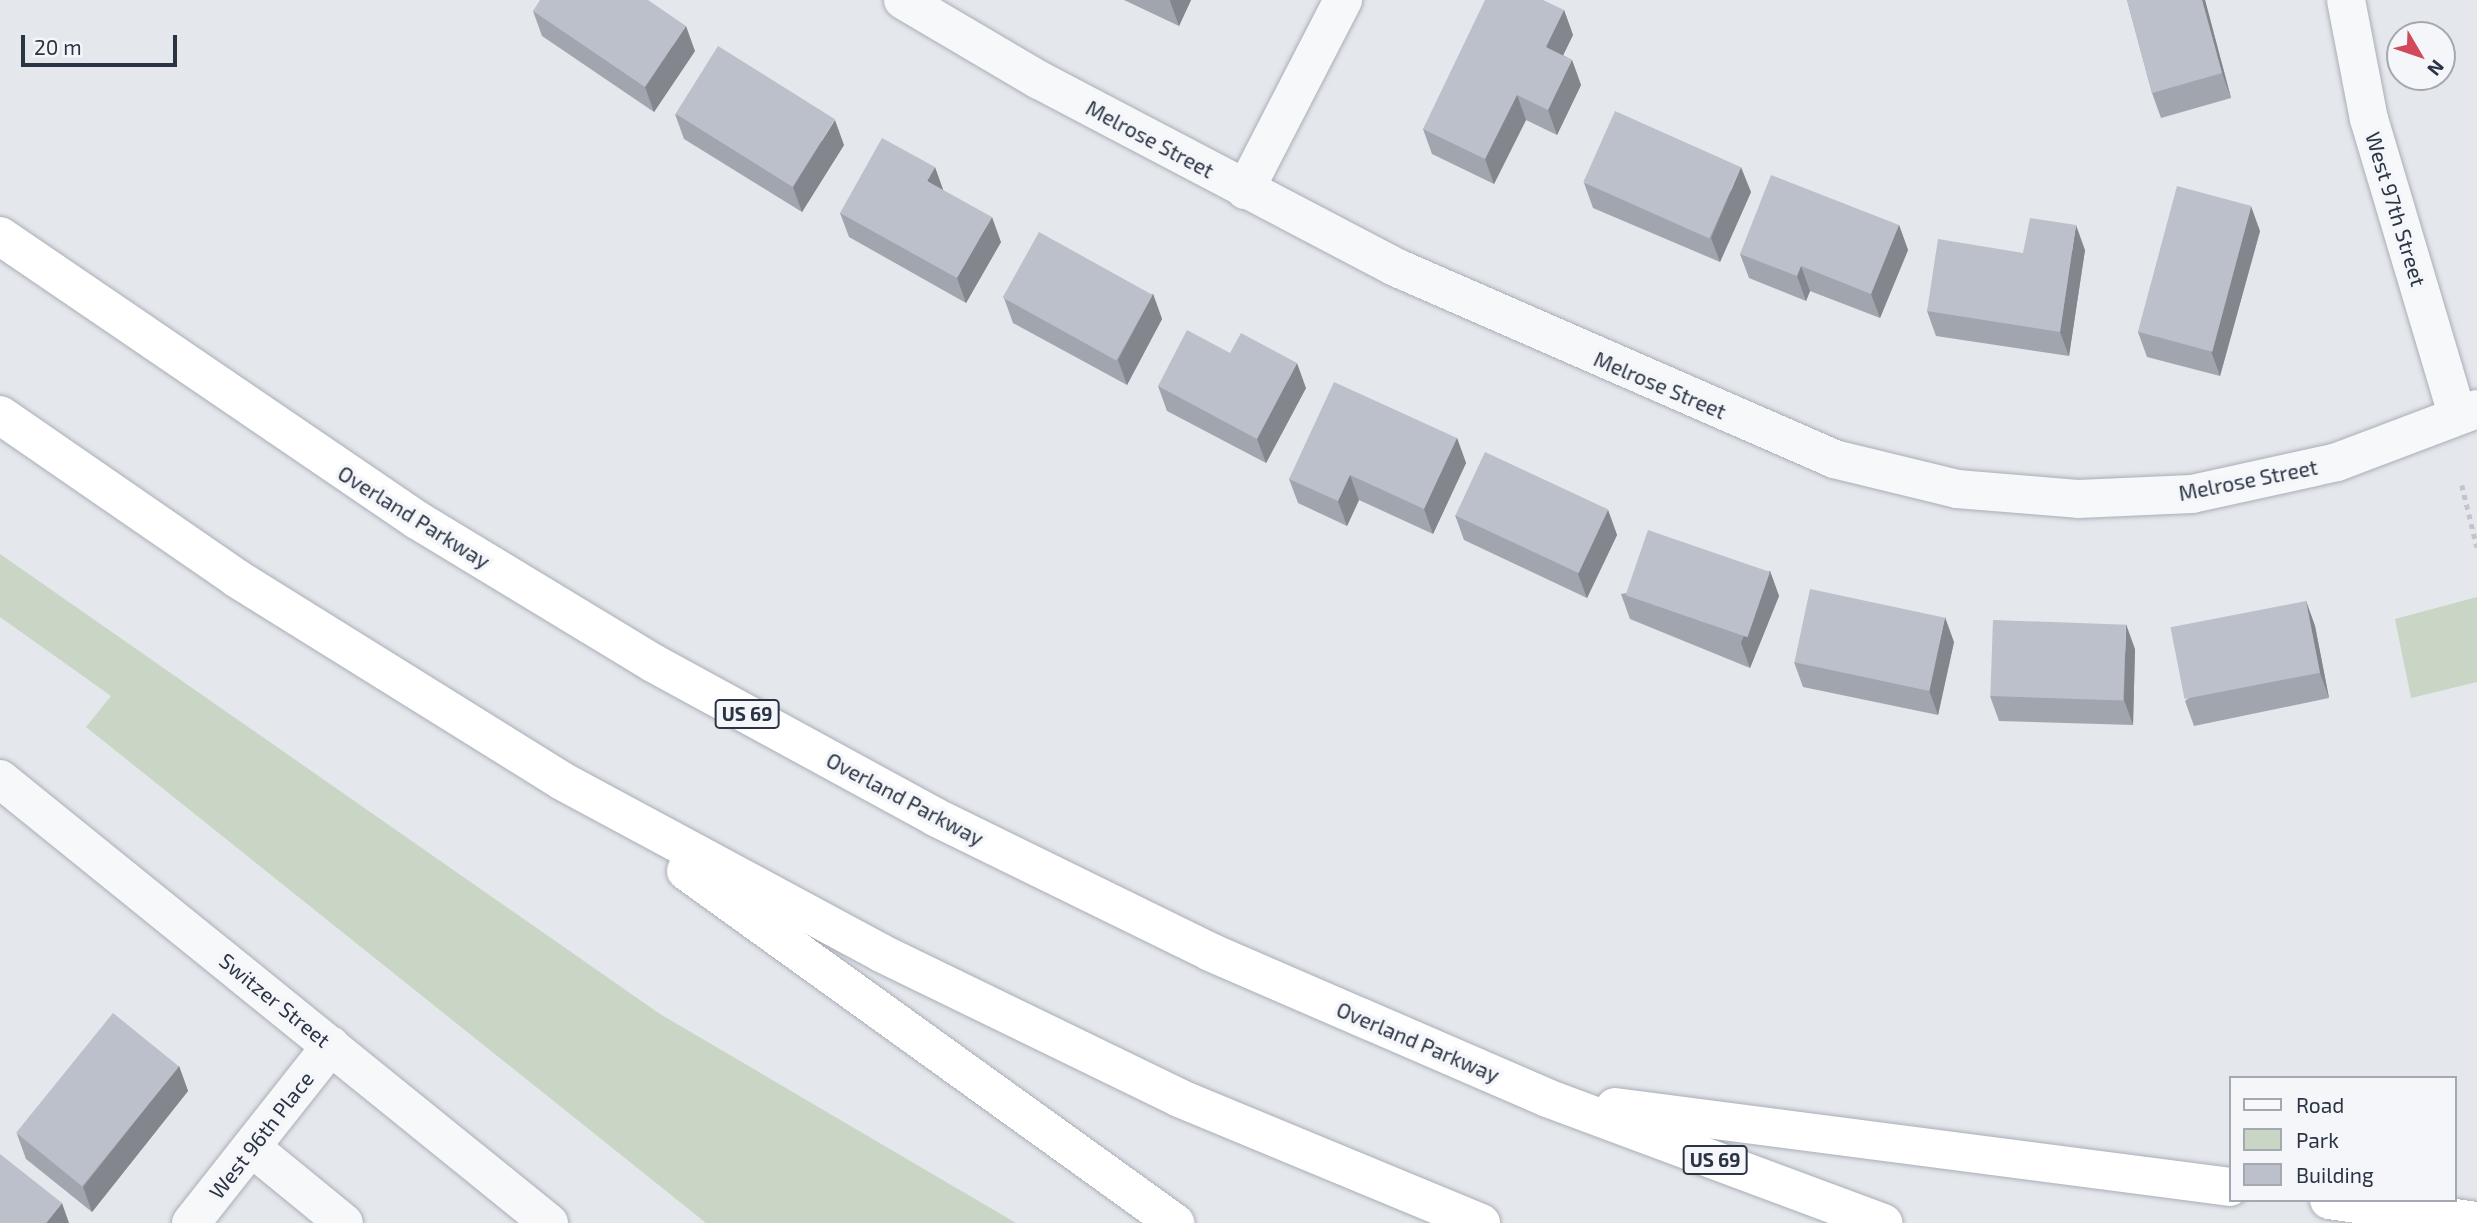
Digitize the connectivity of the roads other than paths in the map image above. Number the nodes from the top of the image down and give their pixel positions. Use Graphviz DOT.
graph roads {
  1 [pos="904,0"];
  2 [pos="1343,0"];
  3 [pos="2346,0"];
  4 [pos="1245,190"];
  5 [pos="0,236"];
  6 [pos="2467,412"];
  7 [pos="0,415"];
  8 [pos="0,779"];
  9 [pos="562,781"];
  10 [pos="331,1046"];
  11 [pos="1547,1098"];
  12 [pos="251,1147"];
  13 [pos="2228,1187"];
  14 [pos="2343,1202"];
  15 [pos="2477,1221"];
  16 [pos="191,1223"];
  17 [pos="344,1223"];
  18 [pos="547,1223"];
  19 [pos="1175,1223"];
  20 [pos="1481,1223"];
  21 [pos="1884,1223"];
  1 -- 4 [label="street, Melrose Street"];
  2 -- 4 [label="street"];
  3 -- 6 [label="street, West 97th Street"];
  4 -- 6 [label="street, Melrose Street"];
  5 -- 11 [label="highway, Overland Parkway / US 69"];
  7 -- 9 [label="highway"];
  8 -- 10 [label="street, Switzer Street"];
  9 -- 19 [label="highway"];
  9 -- 20 [label="highway"];
  10 -- 12 [label="street, West 96th Place"];
  10 -- 18 [label="street, Switzer Street"];
  11 -- 13 [label="highway"];
  11 -- 21 [label="highway, Overland Parkway / US 69"];
  12 -- 16 [label="street, West 96th Place"];
  12 -- 17 [label="street"];
  14 -- 15 [label="highway"];
}
